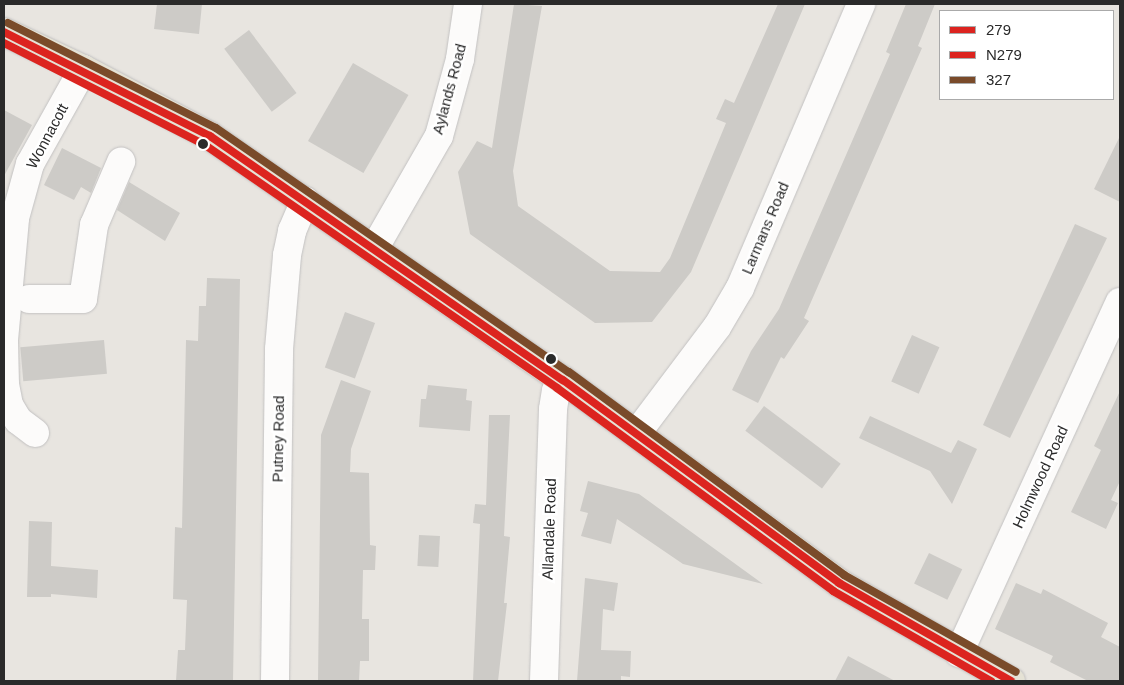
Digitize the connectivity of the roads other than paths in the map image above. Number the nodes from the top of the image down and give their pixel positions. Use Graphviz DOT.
graph roads {
  1 [pos="468,4"];
  2 [pos="861,4"];
  3 [pos="4,32"];
  4 [pos="83,69"];
  5 [pos="121,162"];
  6 [pos="305,201"];
  7 [pos="374,248"];
  8 [pos="29,299"];
  9 [pos="1120,302"];
  10 [pos="563,380"];
  11 [pos="35,433"];
  12 [pos="637,433"];
  13 [pos="959,653"];
  14 [pos="276,681"];
  15 [pos="544,681"];
  16 [pos="1010,681"];
  1 -- 7 [label="street, Aylands Road"];
  2 -- 12 [label="street, Larmans Road"];
  3 -- 4 [label="main road"];
  4 -- 6 [label="main road"];
  4 -- 11 [label="street, Wonnacott"];
  5 -- 8 [label="street"];
  6 -- 7 [label="main road"];
  6 -- 14 [label="street, Putney Road"];
  7 -- 10 [label="main road"];
  9 -- 13 [label="street, Holmwood Road"];
  10 -- 12 [label="main road"];
  10 -- 15 [label="street, Allandale Road"];
  12 -- 13 [label="main road"];
  13 -- 16 [label="main road"];
}
